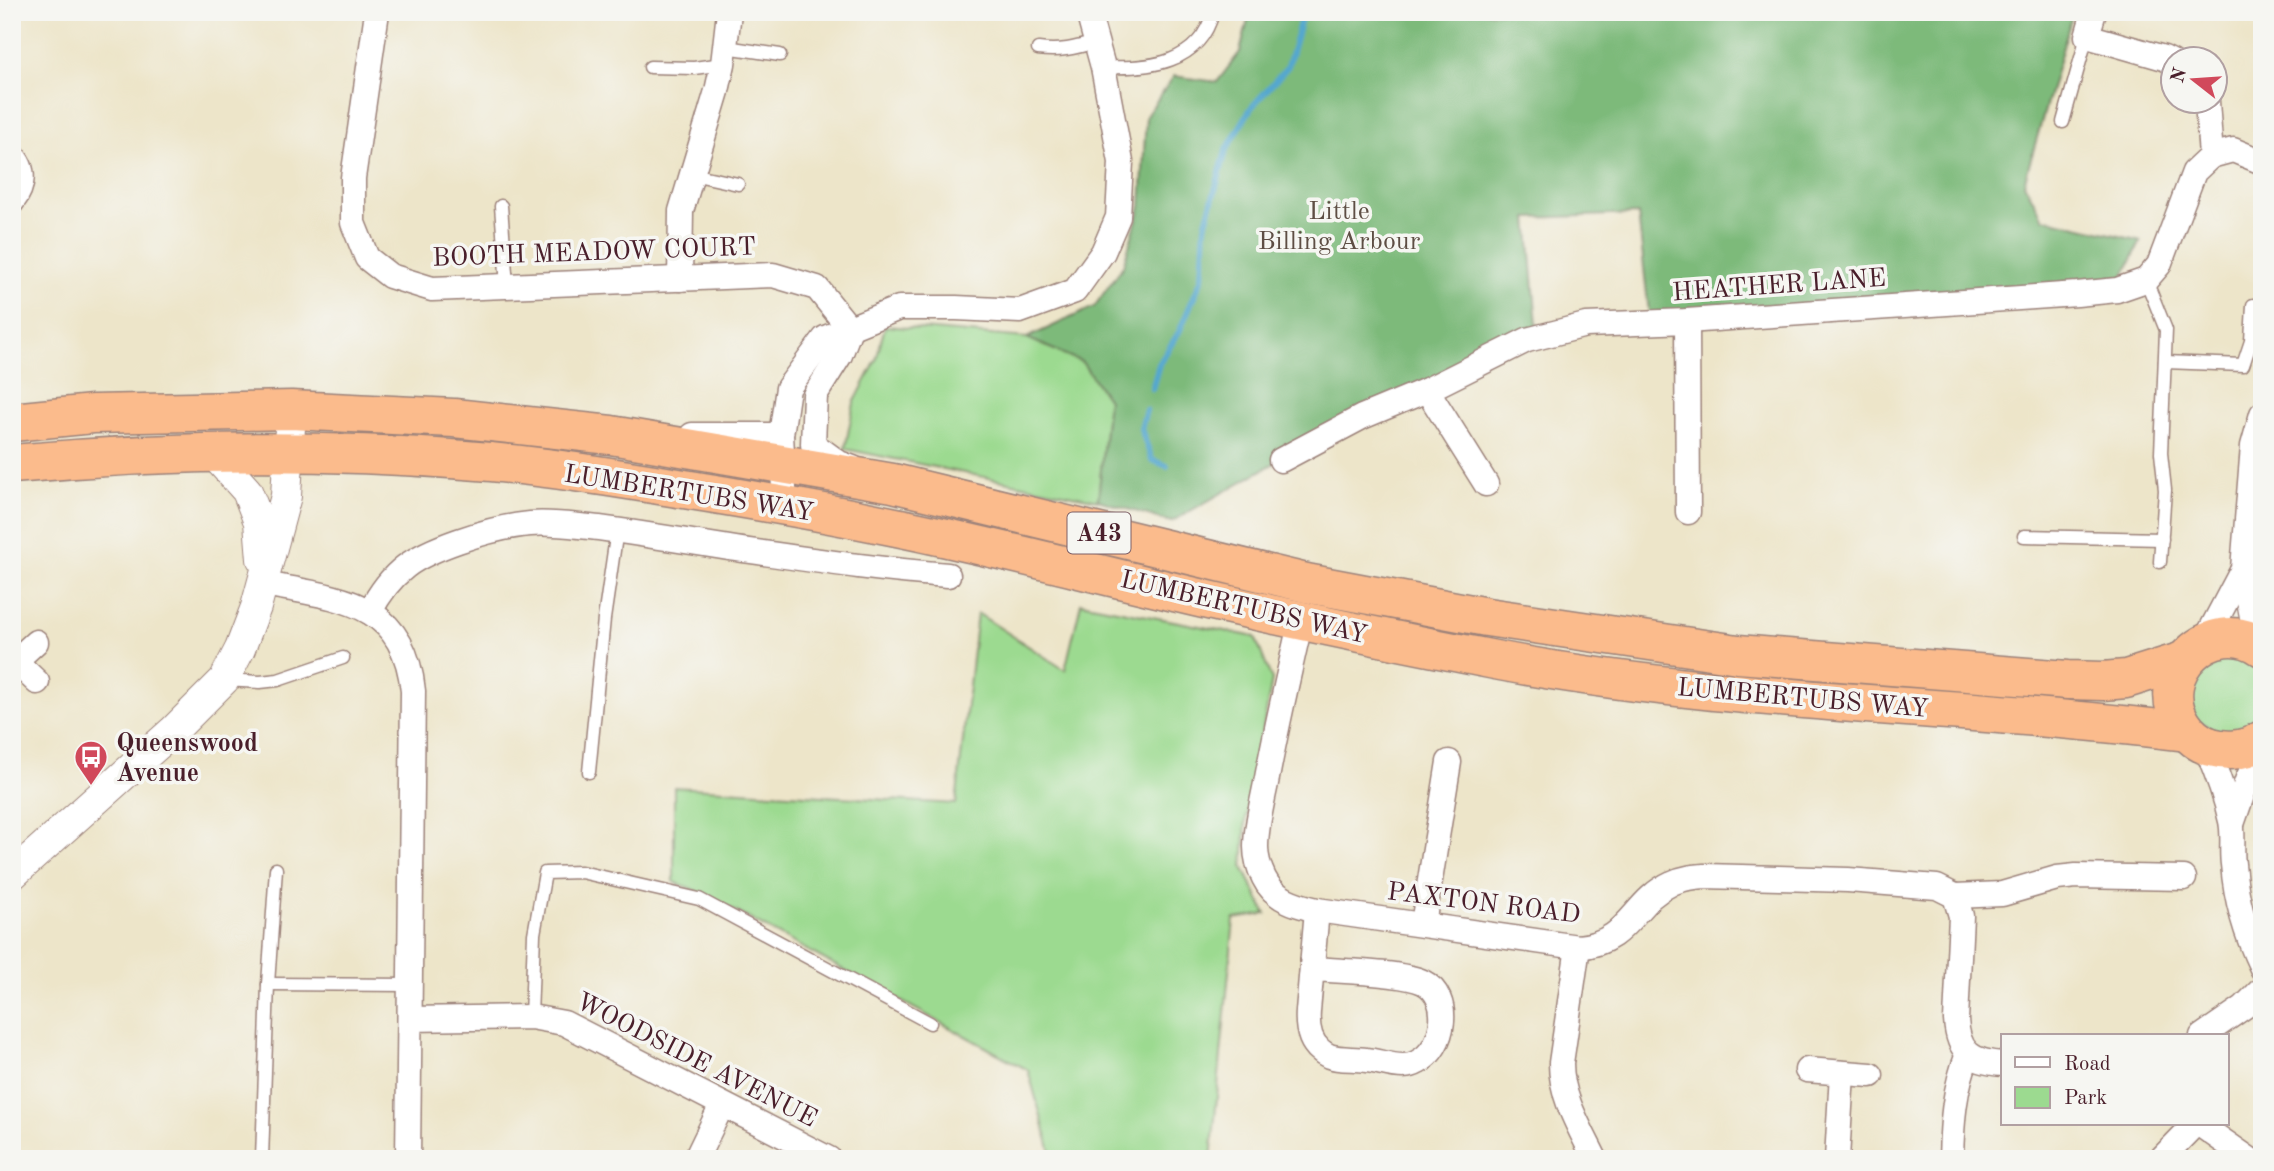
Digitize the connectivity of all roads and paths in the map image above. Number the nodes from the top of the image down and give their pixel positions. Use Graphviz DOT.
graph roads {
  1 [pos="377,12"];
  2 [pos="729,12"];
  3 [pos="1088,12"];
  4 [pos="1213,12"];
  5 [pos="2094,12"];
  6 [pos="2087,36"];
  7 [pos="1096,42"];
  8 [pos="1038,49"];
  9 [pos="725,55"];
  10 [pos="780,55"];
  11 [pos="2158,56"];
  12 [pos="650,66"];
  13 [pos="1103,67"];
  14 [pos="2208,116"];
  15 [pos="2063,122"];
  16 [pos="12,155"];
  17 [pos="2211,156"];
  18 [pos="2262,162"];
  19 [pos="692,174"];
  20 [pos="738,184"];
  21 [pos="12,202"];
  22 [pos="501,206"];
  23 [pos="680,279"];
  24 [pos="2146,280"];
  25 [pos="507,286"];
  26 [pos="2253,305"];
  27 [pos="1686,321"];
  28 [pos="850,329"];
  29 [pos="2165,362"];
  30 [pos="1427,390"];
  31 [pos="291,410"];
  32 [pos="2262,414"];
  33 [pos="12,422"];
  34 [pos="781,449"];
  35 [pos="211,451"];
  36 [pos="289,452"];
  37 [pos="1281,460"];
  38 [pos="12,464"];
  39 [pos="893,483"];
  40 [pos="1486,484"];
  41 [pos="785,506"];
  42 [pos="1688,512"];
  43 [pos="2254,519"];
  44 [pos="617,530"];
  45 [pos="2024,536"];
  46 [pos="2162,539"];
  47 [pos="2160,562"];
  48 [pos="2243,569"];
  49 [pos="948,575"];
  50 [pos="264,584"];
  51 [pos="370,612"];
  52 [pos="1301,620"];
  53 [pos="36,642"];
  54 [pos="2259,645"];
  55 [pos="2193,652"];
  56 [pos="343,658"];
  57 [pos="14,662"];
  58 [pos="223,680"];
  59 [pos="37,682"];
  60 [pos="2196,738"];
  61 [pos="2262,740"];
  62 [pos="2262,750"];
  63 [pos="1449,762"];
  64 [pos="589,772"];
  65 [pos="2232,825"];
  66 [pos="276,869"];
  67 [pos="12,875"];
  68 [pos="2184,878"];
  69 [pos="1955,896"];
  70 [pos="1317,910"];
  71 [pos="1423,924"];
  72 [pos="1578,947"];
  73 [pos="2262,968"];
  74 [pos="1312,969"];
  75 [pos="268,984"];
  76 [pos="410,985"];
  77 [pos="2262,989"];
  78 [pos="531,1017"];
  79 [pos="410,1019"];
  80 [pos="930,1023"];
  81 [pos="2205,1034"];
  82 [pos="1968,1054"];
  83 [pos="2001,1064"];
  84 [pos="1807,1070"];
  85 [pos="1842,1073"];
  86 [pos="1871,1075"];
  87 [pos="722,1105"];
  88 [pos="2195,1126"];
  89 [pos="2200,1126"];
  90 [pos="262,1159"];
  91 [pos="408,1159"];
  92 [pos="696,1159"];
  93 [pos="829,1159"];
  94 [pos="1595,1159"];
  95 [pos="1837,1159"];
  96 [pos="1951,1159"];
  97 [pos="2161,1159"];
  98 [pos="2249,1159"];
  1 -- 25 [label="street, BOOTH MEADOW COURT"];
  2 -- 9 [label="street"];
  3 -- 7 [label="street"];
  4 -- 13 [label="lane"];
  5 -- 6 [label="street"];
  6 -- 11 [label="street"];
  6 -- 15 [label="lane"];
  7 -- 8 [label="lane"];
  7 -- 13 [label="street"];
  9 -- 10 [label="lane"];
  9 -- 12 [label="lane"];
  9 -- 19 [label="street"];
  13 -- 28 [label="street"];
  14 -- 17 [label="street"];
  16 -- 21 [label="street"];
  17 -- 18 [label="street"];
  17 -- 24 [label="street"];
  19 -- 20 [label="lane"];
  19 -- 23 [label="street"];
  22 -- 25 [label="lane"];
  23 -- 25 [label="street, BOOTH MEADOW COURT"];
  23 -- 28 [label="street, BOOTH MEADOW COURT"];
  24 -- 27 [label="street, HEATHER LANE"];
  24 -- 29 [label="lane"];
  26 -- 29 [label="lane"];
  27 -- 30 [label="street, HEATHER LANE"];
  27 -- 42 [label="street"];
  28 -- 34 [label="street"];
  28 -- 39 [label="street"];
  29 -- 46 [label="lane"];
  30 -- 37 [label="street, HEATHER LANE"];
  30 -- 40 [label="street"];
  31 -- 33 [label="highway, LUMBERTUBS WAY / A43"];
  31 -- 34 [label="highway, LUMBERTUBS WAY / A43"];
  31 -- 36 [label="street"];
  32 -- 43 [label="street"];
  34 -- 39 [label="highway, LUMBERTUBS WAY / A43"];
  34 -- 41 [label="street"];
  35 -- 36 [label="highway, LUMBERTUBS WAY / A43"];
  35 -- 38 [label="highway, LUMBERTUBS WAY / A43"];
  35 -- 50 [label="street"];
  36 -- 41 [label="highway, LUMBERTUBS WAY / A43"];
  36 -- 50 [label="street"];
  39 -- 55 [label="highway, LUMBERTUBS WAY / A43"];
  41 -- 52 [label="highway, LUMBERTUBS WAY / A43"];
  43 -- 48 [label="street"];
  44 -- 49 [label="street, LUMBERTUBS WAY"];
  44 -- 51 [label="street, LUMBERTUBS WAY"];
  44 -- 64 [label="lane"];
  45 -- 46 [label="lane"];
  46 -- 47 [label="lane"];
  48 -- 54 [label="street"];
  48 -- 55 [label="street"];
  50 -- 51 [label="street"];
  50 -- 58 [label="street"];
  51 -- 76 [label="street"];
  52 -- 60 [label="highway, LUMBERTUBS WAY / A43"];
  52 -- 70 [label="street, PAXTON ROAD"];
  53 -- 57 [label="street"];
  54 -- 55 [label="highway, A43"];
  55 -- 60 [label="highway"];
  56 -- 58 [label="lane"];
  57 -- 59 [label="street"];
  58 -- 67 [label="street"];
  60 -- 61 [label="highway, A43"];
  60 -- 65 [label="street"];
  62 -- 65 [label="street"];
  63 -- 71 [label="street"];
  65 -- 73 [label="street"];
  66 -- 75 [label="lane"];
  68 -- 69 [label="street, PAXTON ROAD"];
  69 -- 72 [label="street, PAXTON ROAD"];
  69 -- 82 [label="street"];
  70 -- 71 [label="street, PAXTON ROAD"];
  70 -- 74 [label="street"];
  71 -- 72 [label="street, PAXTON ROAD"];
  72 -- 94 [label="street"];
  74 -- 74 [label="street"];
  75 -- 76 [label="lane"];
  75 -- 90 [label="lane"];
  76 -- 79 [label="street"];
  77 -- 81 [label="street"];
  78 -- 79 [label="street, WOODSIDE AVENUE"];
  78 -- 80 [label="lane"];
  78 -- 87 [label="street, WOODSIDE AVENUE"];
  79 -- 91 [label="street"];
  82 -- 83 [label="street"];
  82 -- 96 [label="street"];
  84 -- 85 [label="street"];
  85 -- 86 [label="street"];
  85 -- 95 [label="street"];
  87 -- 92 [label="street"];
  87 -- 93 [label="street, WOODSIDE AVENUE"];
  88 -- 97 [label="street"];
  89 -- 98 [label="street"];
}
